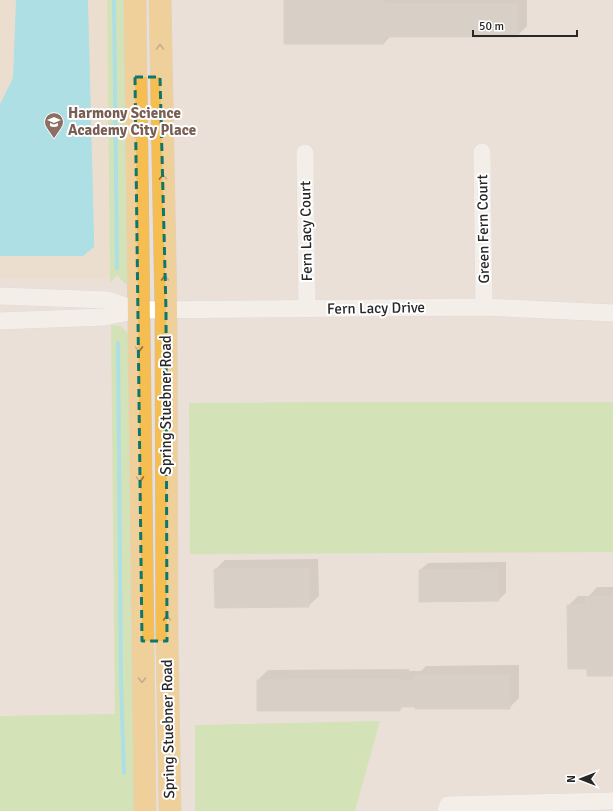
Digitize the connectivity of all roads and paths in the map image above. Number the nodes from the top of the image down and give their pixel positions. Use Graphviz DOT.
graph roads {
  1 [pos="135,0"];
  2 [pos="160,0"];
  3 [pos="136,77"];
  4 [pos="160,77"];
  5 [pos="482,152"];
  6 [pos="305,153"];
  7 [pos="0,296"];
  8 [pos="484,307"];
  9 [pos="307,308"];
  10 [pos="138,310"];
  11 [pos="166,310"];
  12 [pos="613,313"];
  13 [pos="0,320"];
  14 [pos="167,641"];
  15 [pos="142,642"];
  16 [pos="613,801"];
  17 [pos="447,808"];
  18 [pos="145,811"];
  19 [pos="170,811"];
  1 -- 3 [label="main road, Spring Stuebner Road"];
  4 -- 2 [label="main road, Spring Stuebner Road, one-way"];
  3 -- 4 [label="main road"];
  3 -- 10 [label="main road, Spring Stuebner Road"];
  11 -- 4 [label="main road, Spring Stuebner Road, one-way"];
  5 -- 8 [label="street, Green Fern Court"];
  6 -- 9 [label="street, Fern Lacy Court"];
  7 -- 10 [label="street"];
  8 -- 9 [label="street, Fern Lacy Drive"];
  8 -- 12 [label="street, Fern Lacy Drive"];
  9 -- 11 [label="street, Fern Lacy Drive"];
  10 -- 11 [label="street, Fern Lacy Drive"];
  10 -- 13 [label="street"];
  10 -- 15 [label="main road, Spring Stuebner Road, one-way"];
  14 -- 11 [label="main road, Spring Stuebner Road, one-way"];
  14 -- 15 [label="main road"];
  14 -- 19 [label="main road, Spring Stuebner Road"];
  15 -- 18 [label="main road, Spring Stuebner Road, one-way"];
  16 -- 17 [label="street"];
}
